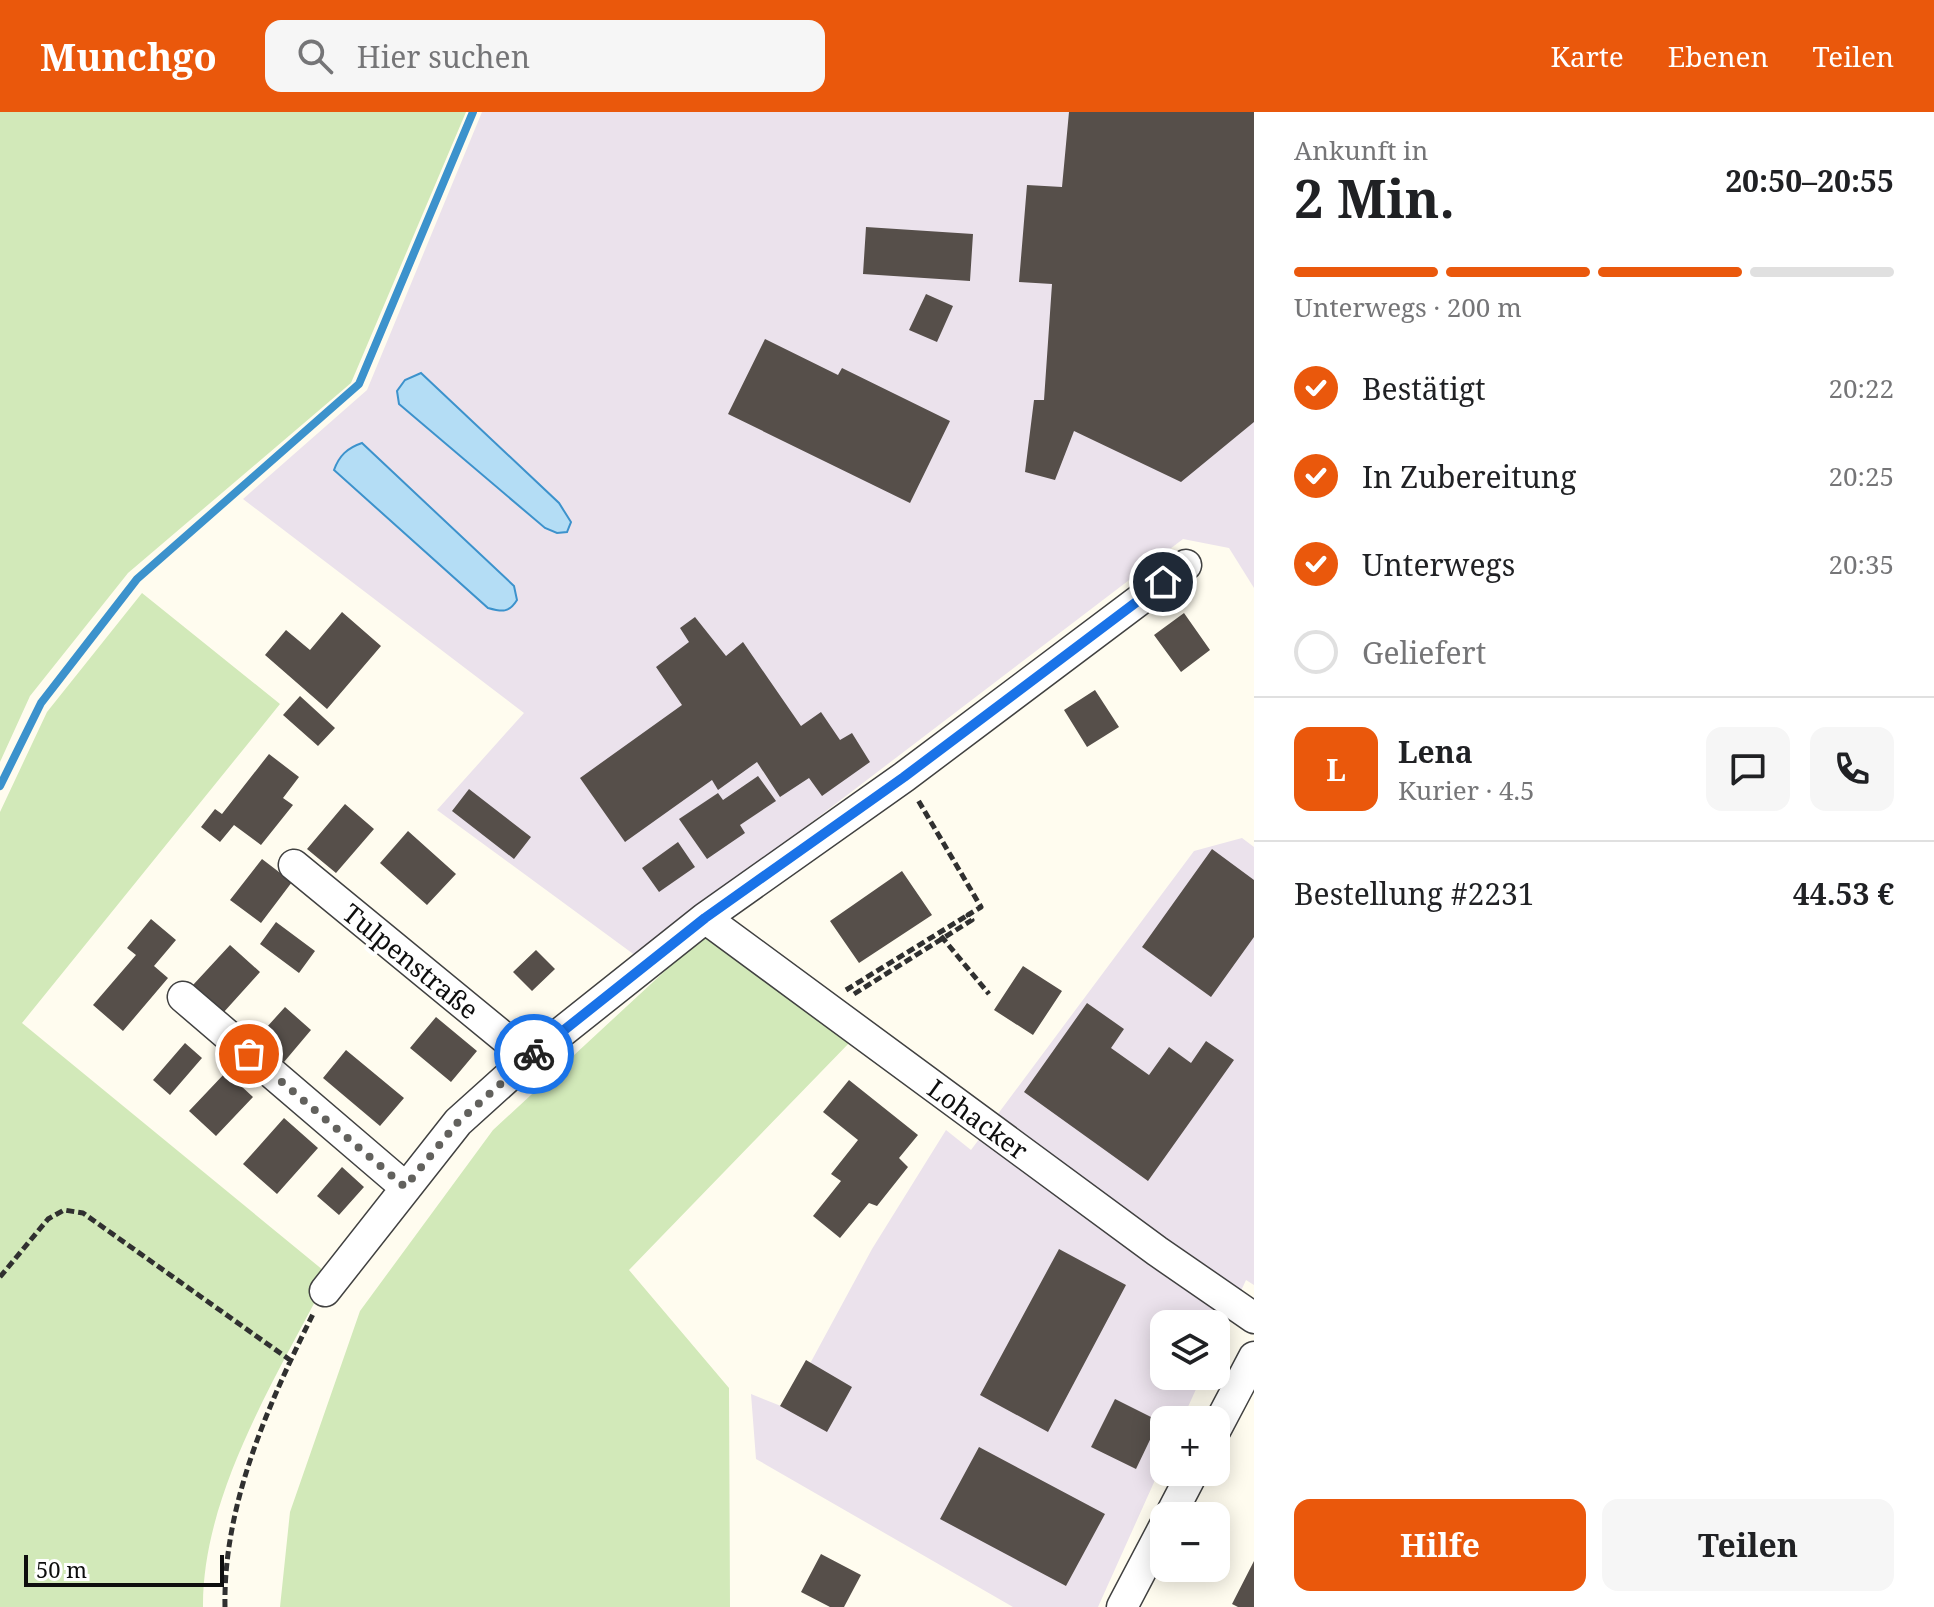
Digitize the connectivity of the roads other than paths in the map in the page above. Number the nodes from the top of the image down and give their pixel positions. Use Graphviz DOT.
graph roads {
  1 [pos="1186,565"];
  2 [pos="294,865"];
  3 [pos="705,918"];
  4 [pos="183,997"];
  5 [pos="529,1058"];
  6 [pos="405,1187"];
  7 [pos="325,1291"];
  8 [pos="1254,1318"];
  9 [pos="1254,1357"];
  10 [pos="1228,1406"];
  11 [pos="1150,1554"];
  12 [pos="1122,1607"];
  1 -- 3 [label="street"];
  2 -- 5 [label="street, Tulpenstraße"];
  3 -- 5 [label="street"];
  3 -- 8 [label="street, Lohacker"];
  4 -- 6 [label="street"];
  5 -- 6 [label="street"];
  6 -- 7 [label="street"];
  9 -- 10 [label="street"];
  11 -- 12 [label="street"];
}
